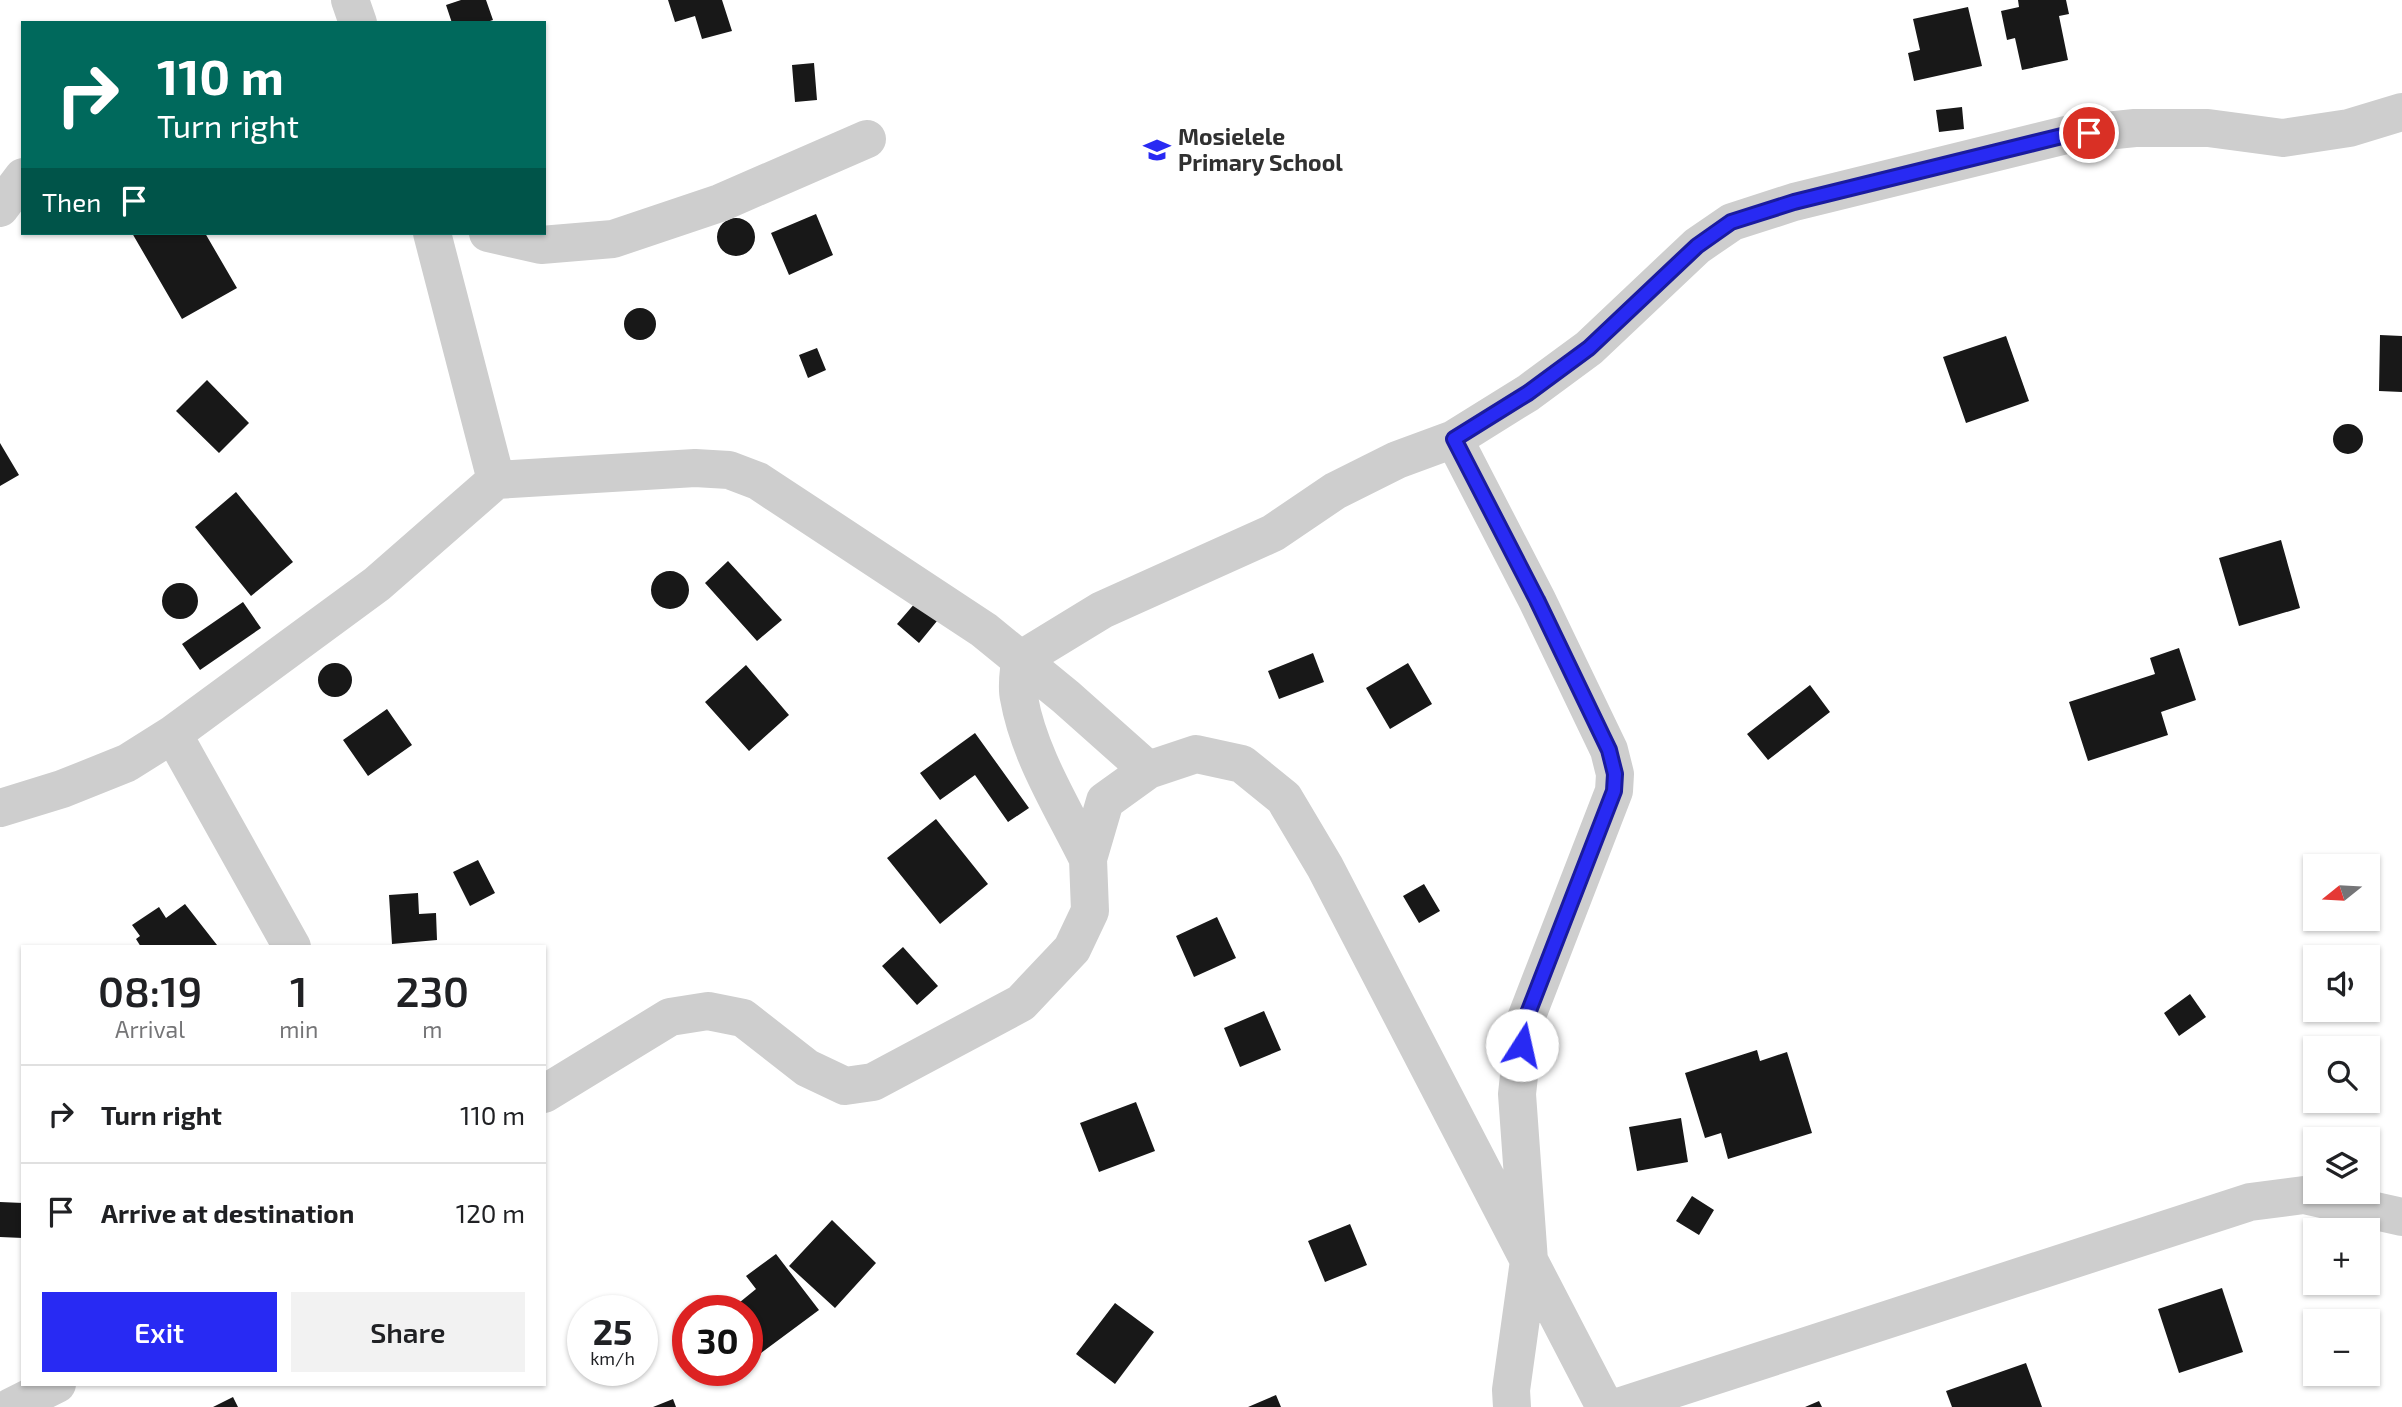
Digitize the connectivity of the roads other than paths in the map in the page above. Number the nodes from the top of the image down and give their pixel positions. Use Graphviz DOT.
graph roads {
  1 [pos="2402,112"];
  2 [pos="867,139"];
  3 [pos="21,180"];
  4 [pos="0,208"];
  5 [pos="433,235"];
  6 [pos="497,235"];
  7 [pos="1454,439"];
  8 [pos="496,481"];
  9 [pos="1020,660"];
  10 [pos="173,734"];
  11 [pos="1148,770"];
  12 [pos="0,808"];
  13 [pos="1088,859"];
  14 [pos="291,945"];
  15 [pos="546,1093"];
  16 [pos="2402,1217"];
  17 [pos="1529,1261"];
  18 [pos="53,1386"];
  19 [pos="11,1407"];
  20 [pos="1512,1407"];
  21 [pos="1605,1407"];
  22 [pos="1618,1407"];
  1 -- 7 [label="street"];
  2 -- 6 [label="street"];
  3 -- 4 [label="street"];
  5 -- 8 [label="street"];
  7 -- 9 [label="street"];
  7 -- 17 [label="street"];
  8 -- 9 [label="street"];
  8 -- 10 [label="street"];
  9 -- 11 [label="street"];
  9 -- 13 [label="street"];
  10 -- 12 [label="street"];
  10 -- 14 [label="street"];
  11 -- 13 [label="street"];
  11 -- 17 [label="street"];
  13 -- 15 [label="street"];
  16 -- 22 [label="street"];
  17 -- 20 [label="street"];
  17 -- 21 [label="street"];
  18 -- 19 [label="street"];
}
